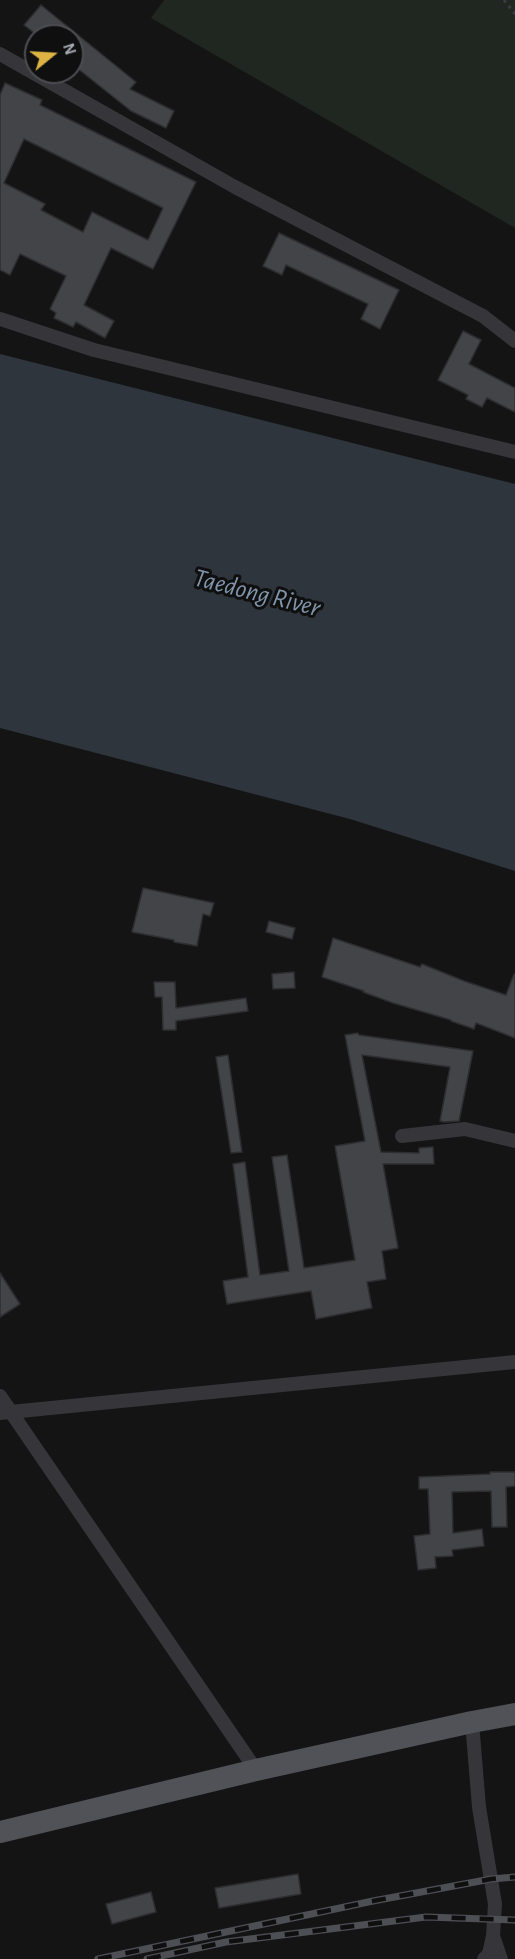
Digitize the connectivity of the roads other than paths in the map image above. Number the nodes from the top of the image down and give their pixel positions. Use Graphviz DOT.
graph roads {
  1 [pos="0,54"];
  2 [pos="0,319"];
  3 [pos="515,341"];
  4 [pos="515,452"];
  5 [pos="402,1136"];
  6 [pos="515,1141"];
  7 [pos="515,1362"];
  8 [pos="0,1396"];
  9 [pos="6,1413"];
  10 [pos="515,1714"];
  11 [pos="472,1722"];
  12 [pos="256,1770"];
  13 [pos="0,1832"];
  14 [pos="490,1958"];
  1 -- 3 [label="street"];
  2 -- 4 [label="street"];
  5 -- 6 [label="street"];
  7 -- 9 [label="street"];
  8 -- 9 [label="street"];
  9 -- 12 [label="street"];
  10 -- 11 [label="main road"];
  11 -- 12 [label="main road"];
  11 -- 14 [label="street"];
  12 -- 13 [label="main road"];
}
